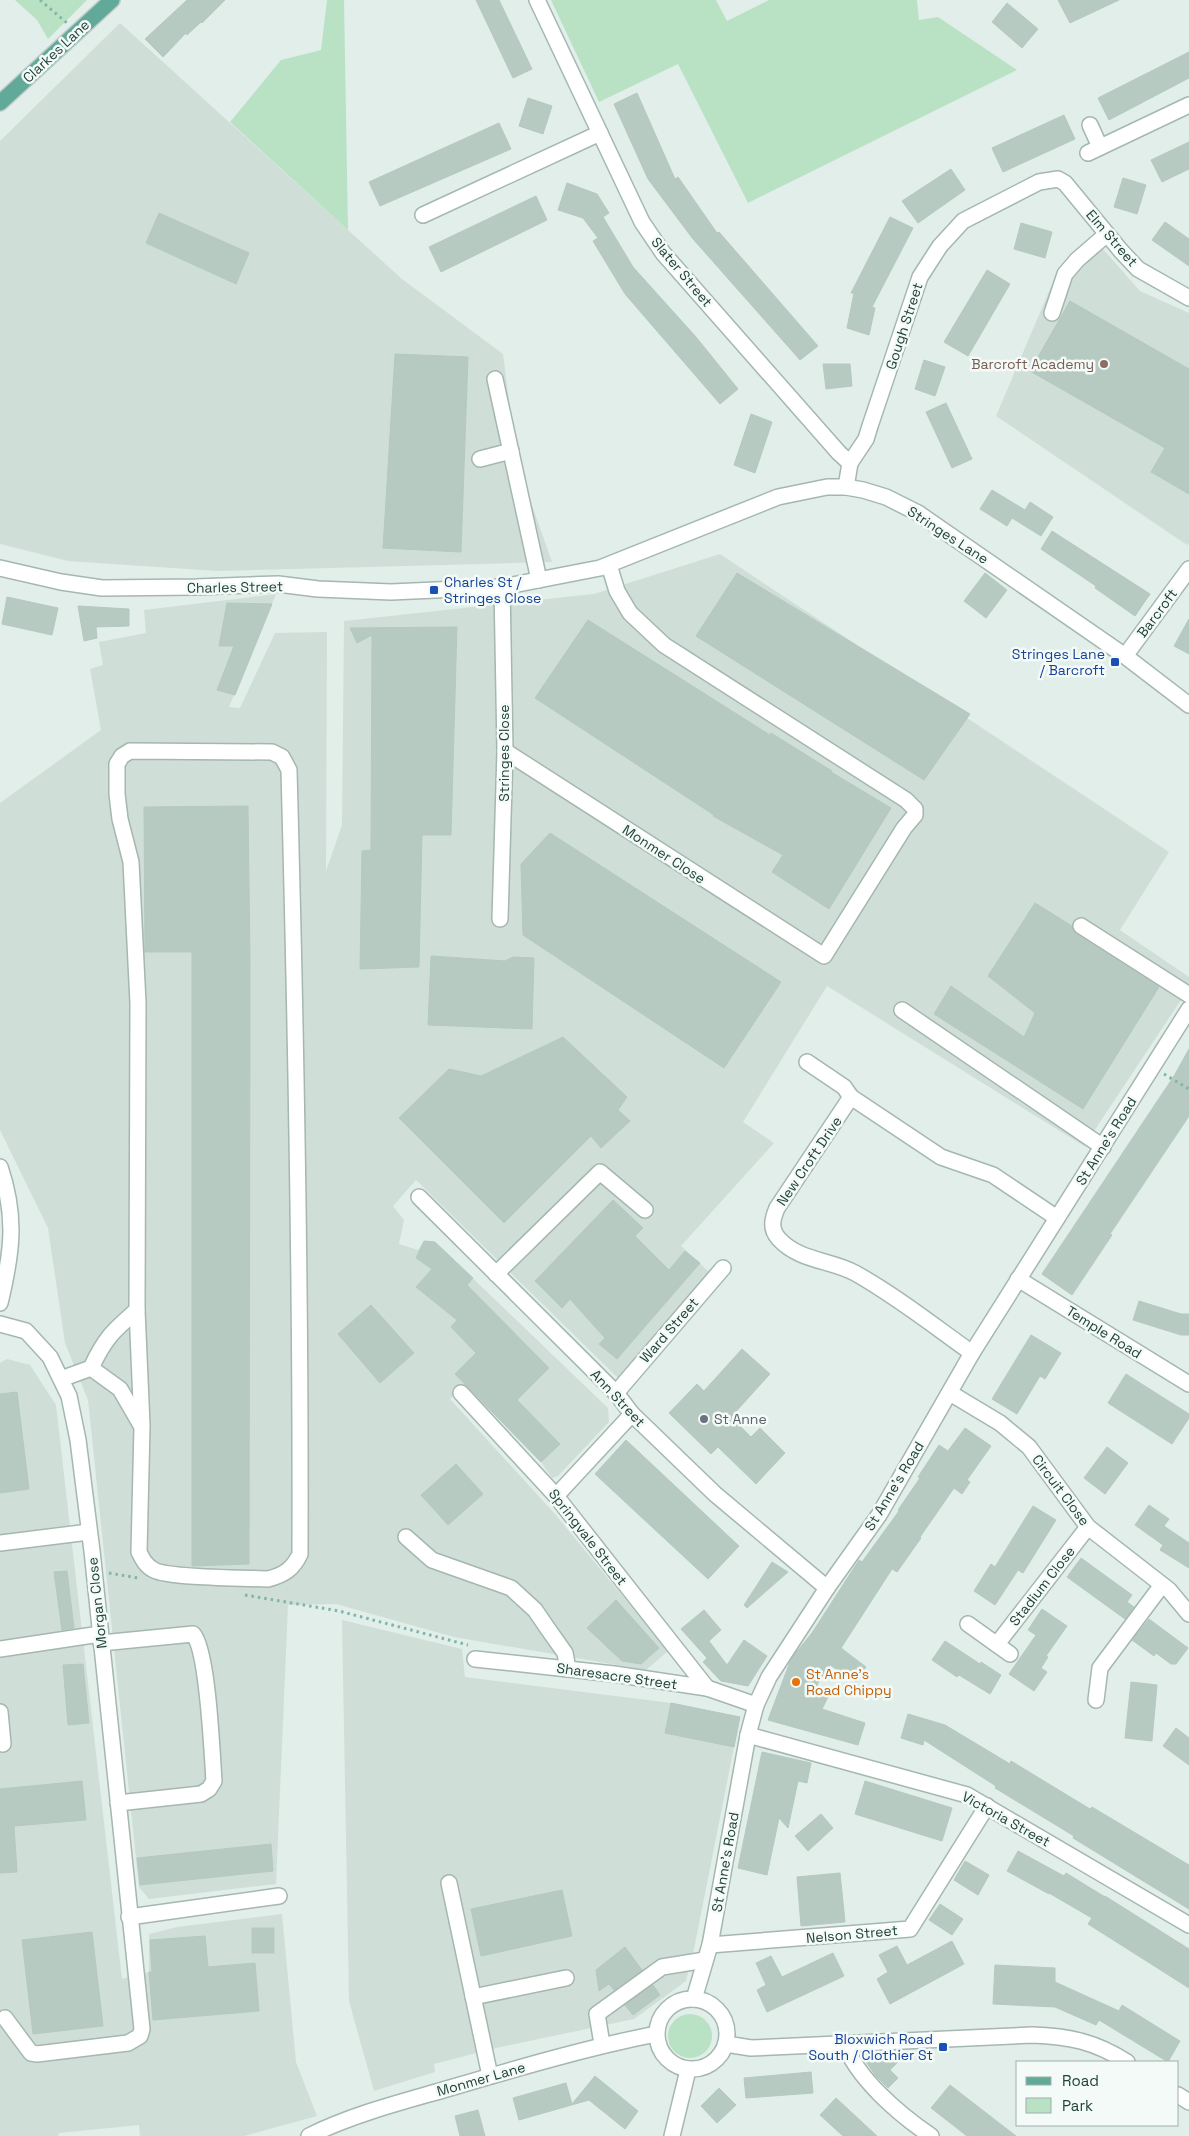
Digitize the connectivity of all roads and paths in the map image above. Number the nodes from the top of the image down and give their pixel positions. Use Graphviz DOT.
graph roads {
  1 [pos="40,0"];
  2 [pos="112,0"];
  3 [pos="537,0"];
  4 [pos="77,31"];
  5 [pos="0,103"];
  6 [pos="1189,105"];
  7 [pos="1090,125"];
  8 [pos="600,133"];
  9 [pos="1040,182"];
  10 [pos="423,215"];
  11 [pos="1107,234"];
  12 [pos="1189,298"];
  13 [pos="1052,313"];
  14 [pos="495,379"];
  15 [pos="511,451"];
  16 [pos="480,459"];
  17 [pos="850,463"];
  18 [pos="846,487"];
  19 [pos="609,565"];
  20 [pos="0,568"];
  21 [pos="1189,569"];
  22 [pos="539,580"];
  23 [pos="502,587"];
  24 [pos="1125,656"];
  25 [pos="1189,705"];
  26 [pos="505,751"];
  27 [pos="500,919"];
  28 [pos="1081,926"];
  29 [pos="1189,995"];
  30 [pos="1189,1008"];
  31 [pos="902,1010"];
  32 [pos="807,1062"];
  33 [pos="1153,1067"];
  34 [pos="1189,1089"];
  35 [pos="851,1098"];
  36 [pos="1103,1147"];
  37 [pos="0,1167"];
  38 [pos="419,1197"];
  39 [pos="645,1210"];
  40 [pos="1057,1218"];
  41 [pos="722,1268"];
  42 [pos="496,1274"];
  43 [pos="1018,1279"];
  44 [pos="0,1303"];
  45 [pos="138,1310"];
  46 [pos="0,1324"];
  47 [pos="972,1352"];
  48 [pos="91,1368"];
  49 [pos="61,1379"];
  50 [pos="1189,1384"];
  51 [pos="462,1393"];
  52 [pos="616,1393"];
  53 [pos="950,1393"];
  54 [pos="632,1414"];
  55 [pos="142,1427"];
  56 [pos="556,1496"];
  57 [pos="1088,1527"];
  58 [pos="89,1532"];
  59 [pos="406,1537"];
  60 [pos="0,1542"];
  61 [pos="94,1571"];
  62 [pos="143,1579"];
  63 [pos="1162,1585"];
  64 [pos="827,1588"];
  65 [pos="241,1595"];
  66 [pos="1189,1614"];
  67 [pos="968,1624"];
  68 [pos="101,1638"];
  69 [pos="997,1644"];
  70 [pos="0,1649"];
  71 [pos="1010,1654"];
  72 [pos="475,1659"];
  73 [pos="568,1669"];
  74 [pos="706,1688"];
  75 [pos="1096,1700"];
  76 [pos="756,1705"];
  77 [pos="0,1712"];
  78 [pos="748,1736"];
  79 [pos="4,1744"];
  80 [pos="118,1803"];
  81 [pos="987,1806"];
  82 [pos="449,1883"];
  83 [pos="279,1896"];
  84 [pos="129,1917"];
  85 [pos="1189,1926"];
  86 [pos="710,1945"];
  87 [pos="705,1960"];
  88 [pos="566,1978"];
  89 [pos="473,1997"];
  90 [pos="694,1999"];
  91 [pos="5,2018"];
  92 [pos="656,2034"];
  93 [pos="844,2042"];
  94 [pos="602,2044"];
  95 [pos="726,2044"];
  96 [pos="1125,2061"];
  97 [pos="688,2070"];
  98 [pos="490,2076"];
  99 [pos="309,2136"];
  100 [pos="672,2136"];
  101 [pos="931,2136"];
  1 -- 4 [label="path"];
  2 -- 4 [label="main road, Clarkes Lane"];
  3 -- 8 [label="street, Slater Street"];
  4 -- 5 [label="main road, Clarkes Lane"];
  6 -- 7 [label="street"];
  8 -- 10 [label="street"];
  8 -- 17 [label="street, Slater Street"];
  9 -- 11 [label="street, Elm Street"];
  9 -- 17 [label="street, Gough Street"];
  11 -- 12 [label="street, Elm Street"];
  11 -- 13 [label="street"];
  14 -- 15 [label="street"];
  15 -- 16 [label="street"];
  15 -- 22 [label="street"];
  17 -- 18 [label="street"];
  18 -- 19 [label="street, Stringes Lane"];
  18 -- 24 [label="street, Stringes Lane"];
  19 -- 22 [label="street, Stringes Lane"];
  19 -- 26 [label="street, Monmer Close"];
  20 -- 23 [label="street, Charles Street"];
  21 -- 24 [label="street, Barcroft"];
  22 -- 23 [label="street, Stringes Lane"];
  23 -- 26 [label="street, Stringes Close"];
  24 -- 25 [label="street, Stringes Lane"];
  26 -- 27 [label="street, Stringes Close"];
  28 -- 29 [label="street"];
  30 -- 33 [label="street, St Anne's Road"];
  31 -- 36 [label="street"];
  32 -- 35 [label="street"];
  33 -- 34 [label="path"];
  33 -- 36 [label="street, St Anne's Road"];
  35 -- 40 [label="street"];
  35 -- 47 [label="street, New Croft Drive"];
  36 -- 40 [label="street, St Anne's Road"];
  37 -- 44 [label="street"];
  38 -- 42 [label="street, Ann Street"];
  39 -- 42 [label="street"];
  40 -- 43 [label="street, St Anne's Road"];
  41 -- 52 [label="street, Ward Street"];
  42 -- 52 [label="street, Ann Street"];
  43 -- 47 [label="street, St Anne's Road"];
  43 -- 50 [label="street, Temple Road"];
  45 -- 48 [label="street"];
  45 -- 55 [label="street"];
  45 -- 55 [label="street"];
  46 -- 49 [label="street, Morgan Close"];
  47 -- 53 [label="street, St Anne's Road"];
  48 -- 49 [label="street"];
  48 -- 55 [label="street"];
  49 -- 58 [label="street, Morgan Close"];
  51 -- 56 [label="street, Springvale Street"];
  52 -- 54 [label="street, Ann Street"];
  53 -- 57 [label="street, Circuit Close"];
  53 -- 64 [label="street, St Anne's Road"];
  54 -- 56 [label="street"];
  54 -- 64 [label="street, Ann Street"];
  56 -- 74 [label="street, Springvale Street"];
  57 -- 63 [label="street, Circuit Close"];
  57 -- 69 [label="street, Stadium Close"];
  58 -- 60 [label="street"];
  58 -- 61 [label="street, Morgan Close"];
  59 -- 73 [label="street"];
  61 -- 62 [label="path"];
  61 -- 68 [label="street, Morgan Close"];
  63 -- 66 [label="street, Circuit Close"];
  63 -- 75 [label="street"];
  64 -- 76 [label="street, St Anne's Road"];
  65 -- 72 [label="path"];
  67 -- 69 [label="street"];
  68 -- 70 [label="street"];
  68 -- 80 [label="street, Morgan Close"];
  68 -- 80 [label="street"];
  69 -- 71 [label="street"];
  72 -- 73 [label="street, Sharesacre Street"];
  73 -- 74 [label="street, Sharesacre Street"];
  74 -- 76 [label="street, Sharesacre Street"];
  76 -- 78 [label="street, St Anne's Road"];
  77 -- 79 [label="street"];
  78 -- 81 [label="street, Victoria Street"];
  78 -- 86 [label="street, St Anne's Road"];
  80 -- 84 [label="street, Morgan Close"];
  81 -- 85 [label="street, Victoria Street"];
  81 -- 86 [label="street, Nelson Street"];
  82 -- 89 [label="street"];
  83 -- 84 [label="street"];
  84 -- 91 [label="street, Morgan Close"];
  86 -- 87 [label="street, St Anne's Road"];
  87 -- 90 [label="street, St Anne's Road"];
  87 -- 94 [label="street"];
  88 -- 89 [label="street"];
  89 -- 98 [label="street"];
  90 -- 92 [label="street"];
  90 -- 95 [label="street"];
  92 -- 94 [label="street, Monmer Lane"];
  92 -- 97 [label="street"];
  93 -- 95 [label="street"];
  93 -- 96 [label="street"];
  93 -- 101 [label="street"];
  94 -- 98 [label="street, Monmer Lane"];
  95 -- 97 [label="street"];
  97 -- 100 [label="street"];
  98 -- 99 [label="street, Monmer Lane"];
}
